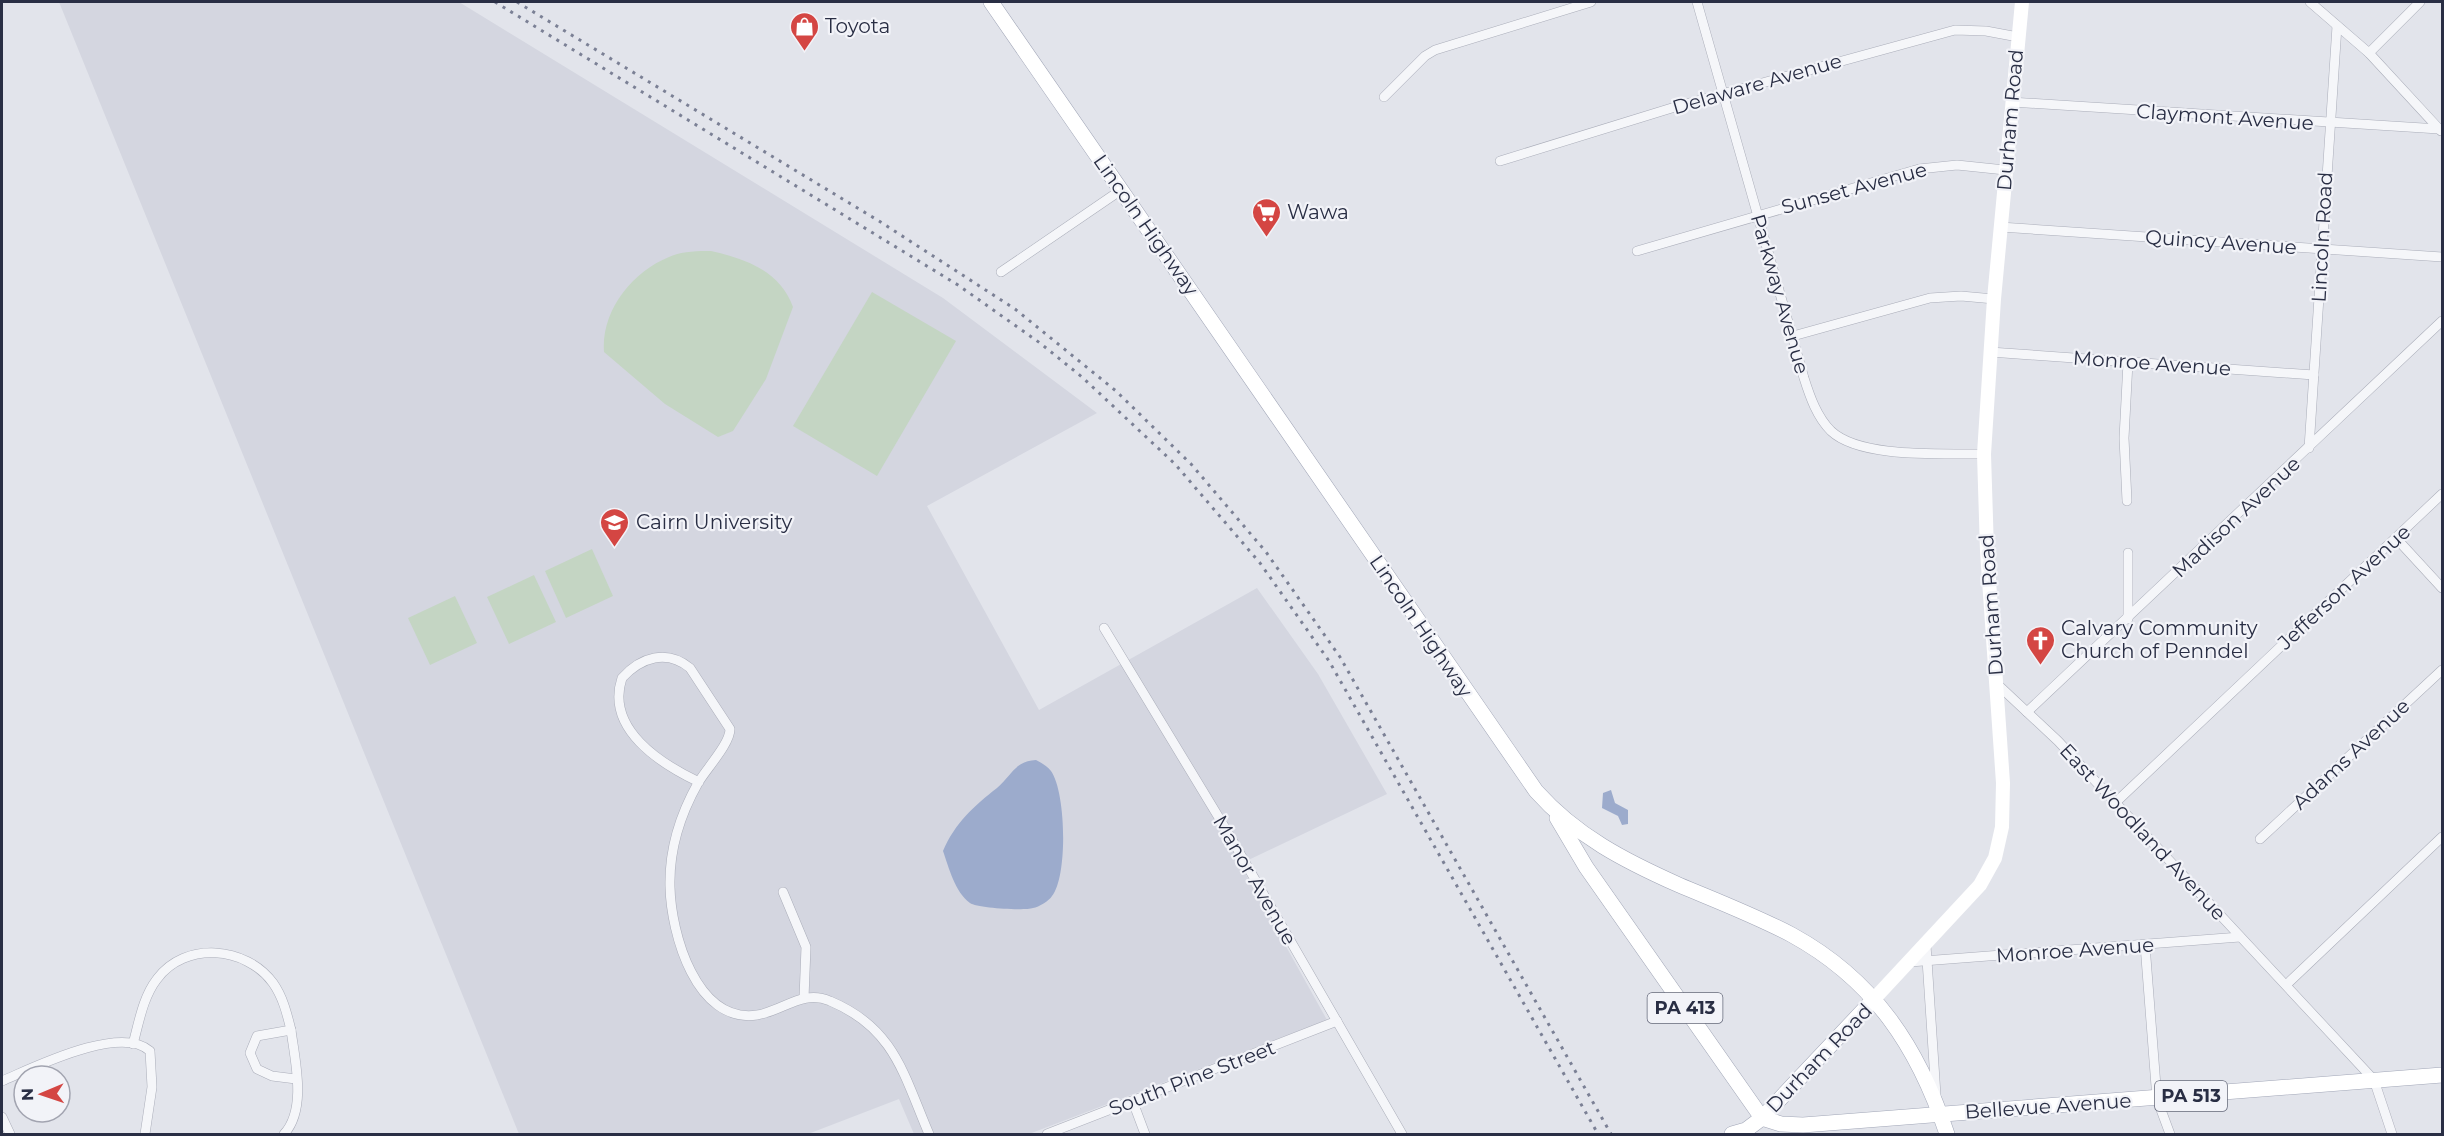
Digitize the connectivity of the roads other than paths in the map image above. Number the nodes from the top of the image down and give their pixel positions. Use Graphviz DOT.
graph roads {
  1 [pos="991,2"];
  2 [pos="1591,2"];
  3 [pos="1697,2"];
  4 [pos="2022,2"];
  5 [pos="2310,2"];
  6 [pos="2418,2"];
  7 [pos="2337,26"];
  8 [pos="2018,37"];
  9 [pos="2369,53"];
  10 [pos="1724,94"];
  11 [pos="1384,97"];
  12 [pos="2011,102"];
  13 [pos="2329,123"];
  14 [pos="2441,130"];
  15 [pos="1500,161"];
  16 [pos="2005,170"];
  17 [pos="1121,190"];
  18 [pos="1758,215"];
  19 [pos="2000,227"];
  20 [pos="2321,249"];
  21 [pos="1637,251"];
  22 [pos="2442,257"];
  23 [pos="1001,272"];
  24 [pos="1994,299"];
  25 [pos="2442,321"];
  26 [pos="1793,336"];
  27 [pos="1990,352"];
  28 [pos="2128,362"];
  29 [pos="2313,375"];
  30 [pos="2309,448"];
  31 [pos="1984,454"];
  32 [pos="2442,494"];
  33 [pos="2127,501"];
  34 [pos="2396,538"];
  35 [pos="2128,553"];
  36 [pos="2442,588"];
  37 [pos="2128,619"];
  38 [pos="1104,628"];
  39 [pos="2442,670"];
  40 [pos="1996,683"];
  41 [pos="2027,712"];
  42 [pos="699,782"];
  43 [pos="2115,803"];
  44 [pos="1551,808"];
  45 [pos="2442,837"];
  46 [pos="2260,839"];
  47 [pos="783,892"];
  48 [pos="2240,937"];
  49 [pos="1926,945"];
  50 [pos="2145,945"];
  51 [pos="1927,961"];
  52 [pos="1910,962"];
  53 [pos="2286,985"];
  54 [pos="804,998"];
  55 [pos="1874,999"];
  56 [pos="1336,1022"];
  57 [pos="291,1030"];
  58 [pos="133,1044"];
  59 [pos="2442,1075"];
  60 [pos="296,1079"];
  61 [pos="2374,1080"];
  62 [pos="2,1081"];
  63 [pos="2157,1098"];
  64 [pos="1133,1102"];
  65 [pos="1938,1109"];
  66 [pos="2,1117"];
  67 [pos="1762,1118"];
  68 [pos="10,1134"];
  69 [pos="145,1134"];
  70 [pos="284,1134"];
  71 [pos="929,1134"];
  72 [pos="1047,1134"];
  73 [pos="1145,1134"];
  74 [pos="1402,1134"];
  75 [pos="1732,1134"];
  76 [pos="1947,1134"];
  77 [pos="2170,1134"];
  78 [pos="2392,1134"];
  1 -- 17 [label="main road, Lincoln Highway"];
  2 -- 11 [label="street"];
  3 -- 10 [label="street, Parkway Avenue"];
  4 -- 8 [label="main road, Durham Road"];
  5 -- 7 [label="street"];
  6 -- 9 [label="street"];
  7 -- 9 [label="street"];
  7 -- 13 [label="street, Lincoln Road"];
  8 -- 10 [label="street, Delaware Avenue"];
  8 -- 12 [label="main road, Durham Road"];
  9 -- 14 [label="street"];
  10 -- 15 [label="street, Delaware Avenue"];
  10 -- 18 [label="street, Parkway Avenue"];
  12 -- 13 [label="street, Claymont Avenue"];
  12 -- 16 [label="main road, Durham Road"];
  13 -- 14 [label="street, Claymont Avenue"];
  13 -- 20 [label="street, Lincoln Road"];
  16 -- 18 [label="street, Sunset Avenue"];
  16 -- 19 [label="main road, Durham Road"];
  17 -- 23 [label="street"];
  17 -- 44 [label="main road, Lincoln Highway"];
  18 -- 21 [label="street, Sunset Avenue"];
  18 -- 26 [label="street, Parkway Avenue"];
  19 -- 20 [label="street, Quincy Avenue"];
  19 -- 24 [label="main road, Durham Road"];
  20 -- 22 [label="street, Quincy Avenue"];
  20 -- 29 [label="street, Lincoln Road"];
  24 -- 26 [label="street"];
  24 -- 27 [label="main road, Durham Road"];
  25 -- 30 [label="street, Madison Avenue"];
  26 -- 31 [label="street, Parkway Avenue"];
  27 -- 28 [label="street, Monroe Avenue"];
  27 -- 31 [label="main road, Durham Road"];
  28 -- 29 [label="street, Monroe Avenue"];
  28 -- 33 [label="street"];
  29 -- 30 [label="street, Lincoln Road"];
  30 -- 37 [label="street, Madison Avenue"];
  31 -- 40 [label="main road, Durham Road"];
  32 -- 34 [label="street, Jefferson Avenue"];
  34 -- 36 [label="street"];
  34 -- 43 [label="street, Jefferson Avenue"];
  35 -- 37 [label="street"];
  37 -- 41 [label="street, Madison Avenue"];
  38 -- 56 [label="street, Manor Avenue"];
  39 -- 46 [label="street, Adams Avenue"];
  40 -- 41 [label="street, East Woodland Avenue"];
  40 -- 49 [label="main road, Durham Road"];
  41 -- 43 [label="street, East Woodland Avenue"];
  42 -- 42 [label="street"];
  42 -- 54 [label="street"];
  43 -- 48 [label="street, East Woodland Avenue"];
  44 -- 55 [label="main road, Lincoln Highway"];
  44 -- 67 [label="main road, PA 413"];
  45 -- 53 [label="street"];
  47 -- 54 [label="street"];
  48 -- 50 [label="street, Monroe Avenue"];
  48 -- 53 [label="street, East Woodland Avenue"];
  49 -- 51 [label="street"];
  49 -- 52 [label="main road, Durham Road"];
  50 -- 51 [label="street, Monroe Avenue"];
  50 -- 63 [label="street"];
  51 -- 52 [label="street, Monroe Avenue"];
  51 -- 65 [label="street"];
  52 -- 55 [label="main road, Durham Road"];
  53 -- 61 [label="street, East Woodland Avenue"];
  54 -- 71 [label="street"];
  55 -- 65 [label="main road, Lincoln Highway"];
  55 -- 67 [label="main road, Durham Road"];
  56 -- 64 [label="street, South Pine Street"];
  56 -- 74 [label="street, Manor Avenue"];
  57 -- 58 [label="street"];
  57 -- 60 [label="street"];
  57 -- 60 [label="street"];
  58 -- 62 [label="street"];
  58 -- 69 [label="street"];
  59 -- 61 [label="main road, Bellevue Avenue / PA 513"];
  60 -- 70 [label="street"];
  61 -- 63 [label="main road, Bellevue Avenue / PA 513"];
  61 -- 78 [label="street"];
  63 -- 65 [label="main road, Bellevue Avenue / PA 513"];
  63 -- 77 [label="street"];
  64 -- 72 [label="street, South Pine Street"];
  64 -- 73 [label="street"];
  65 -- 67 [label="main road, Bellevue Avenue / PA 513"];
  65 -- 76 [label="main road, Lincoln Highway"];
  66 -- 68 [label="street"];
  67 -- 75 [label="main road, Durham Road"];
}
